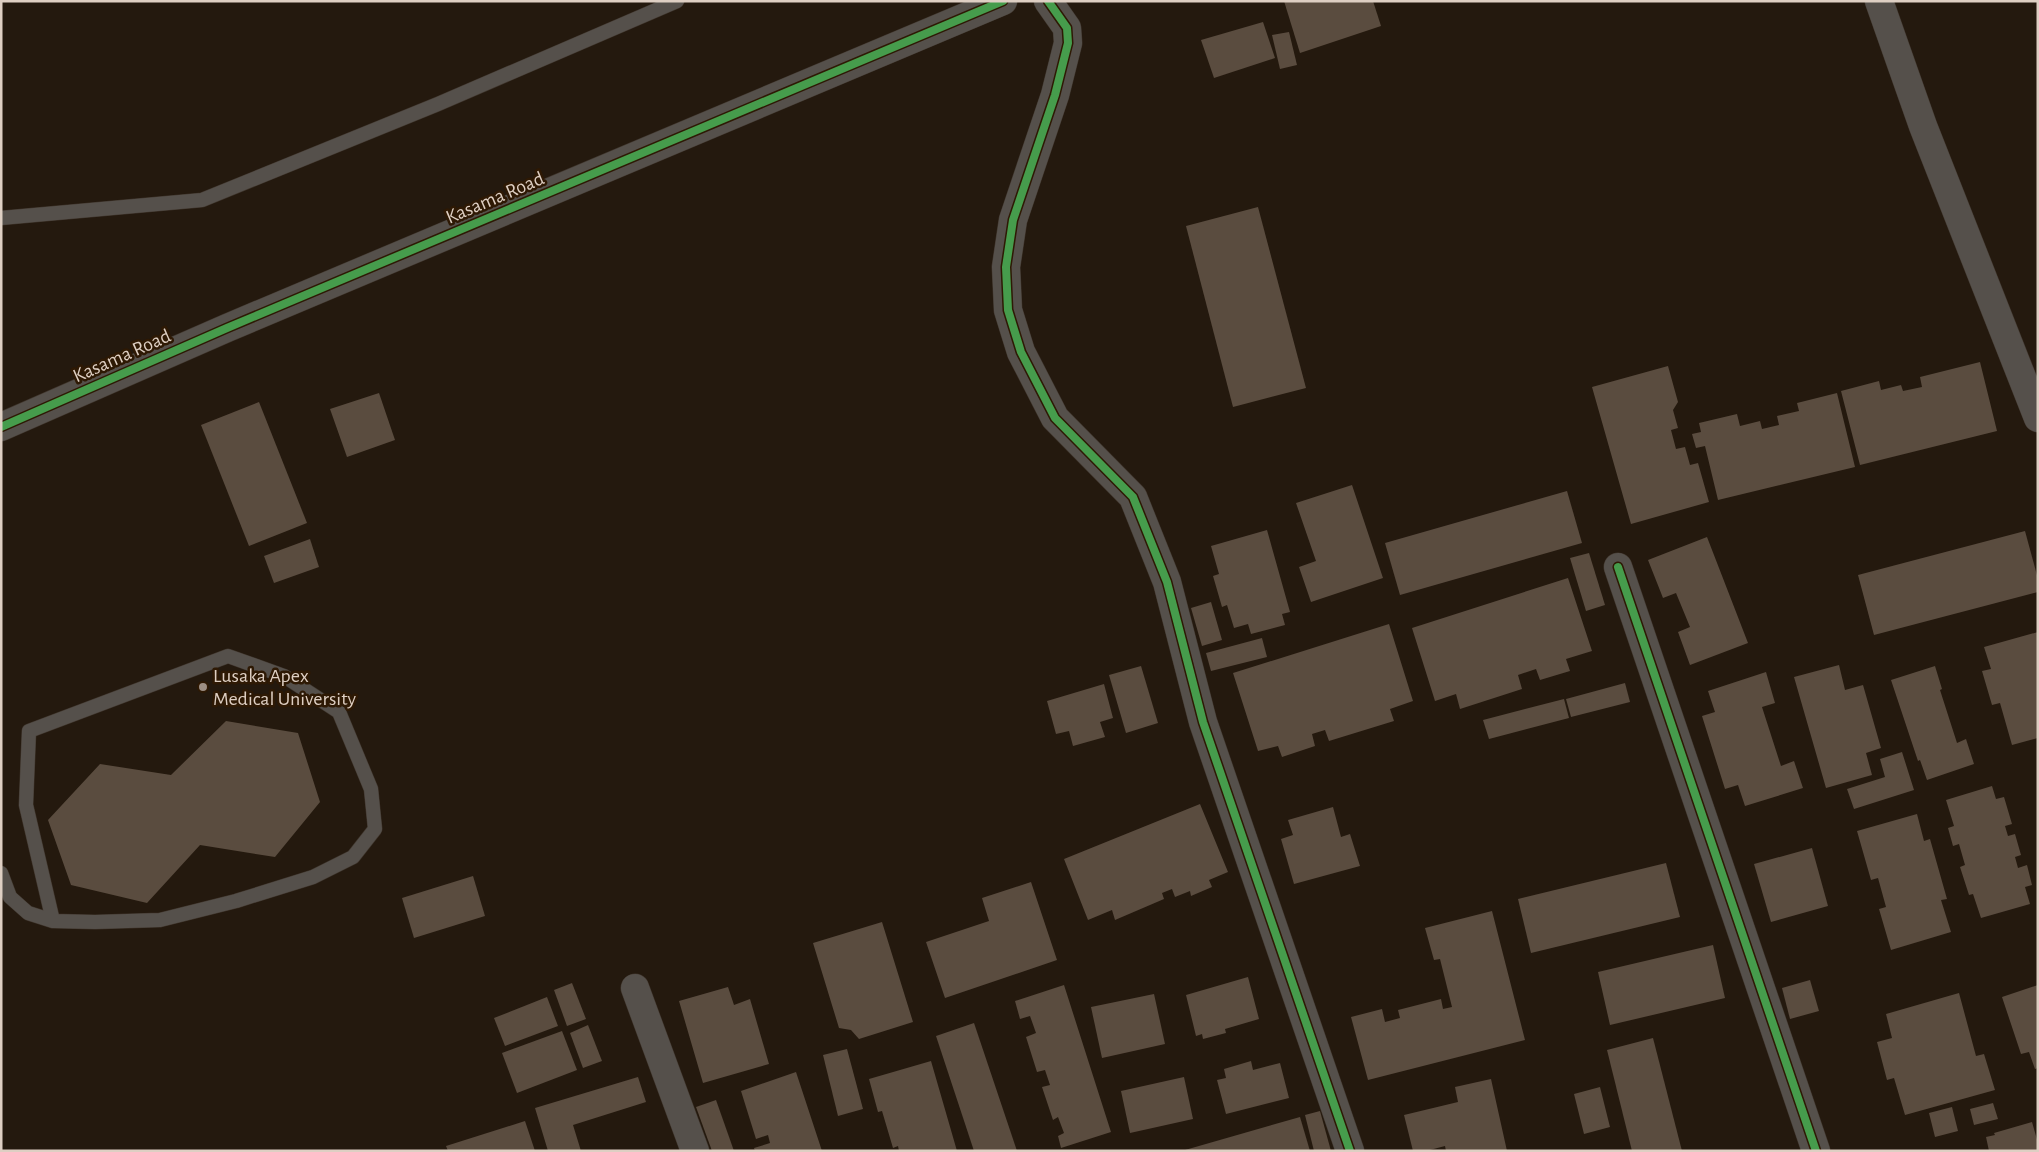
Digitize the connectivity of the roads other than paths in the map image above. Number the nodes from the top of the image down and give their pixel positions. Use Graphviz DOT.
graph roads {
  1 [pos="677,1"];
  2 [pos="1003,1"];
  3 [pos="1048,1"];
  4 [pos="1879,1"];
  5 [pos="1,218"];
  6 [pos="2038,418"];
  7 [pos="1,427"];
  8 [pos="1618,567"];
  9 [pos="1,874"];
  10 [pos="53,921"];
  11 [pos="635,988"];
  12 [pos="695,1151"];
  13 [pos="1350,1151"];
  14 [pos="1816,1151"];
  1 -- 5 [label="lane"];
  2 -- 7 [label="street, Kasama Road"];
  3 -- 13 [label="street"];
  4 -- 6 [label="street"];
  8 -- 14 [label="street"];
  9 -- 10 [label="lane"];
  10 -- 10 [label="lane"];
  11 -- 12 [label="street"];
}
